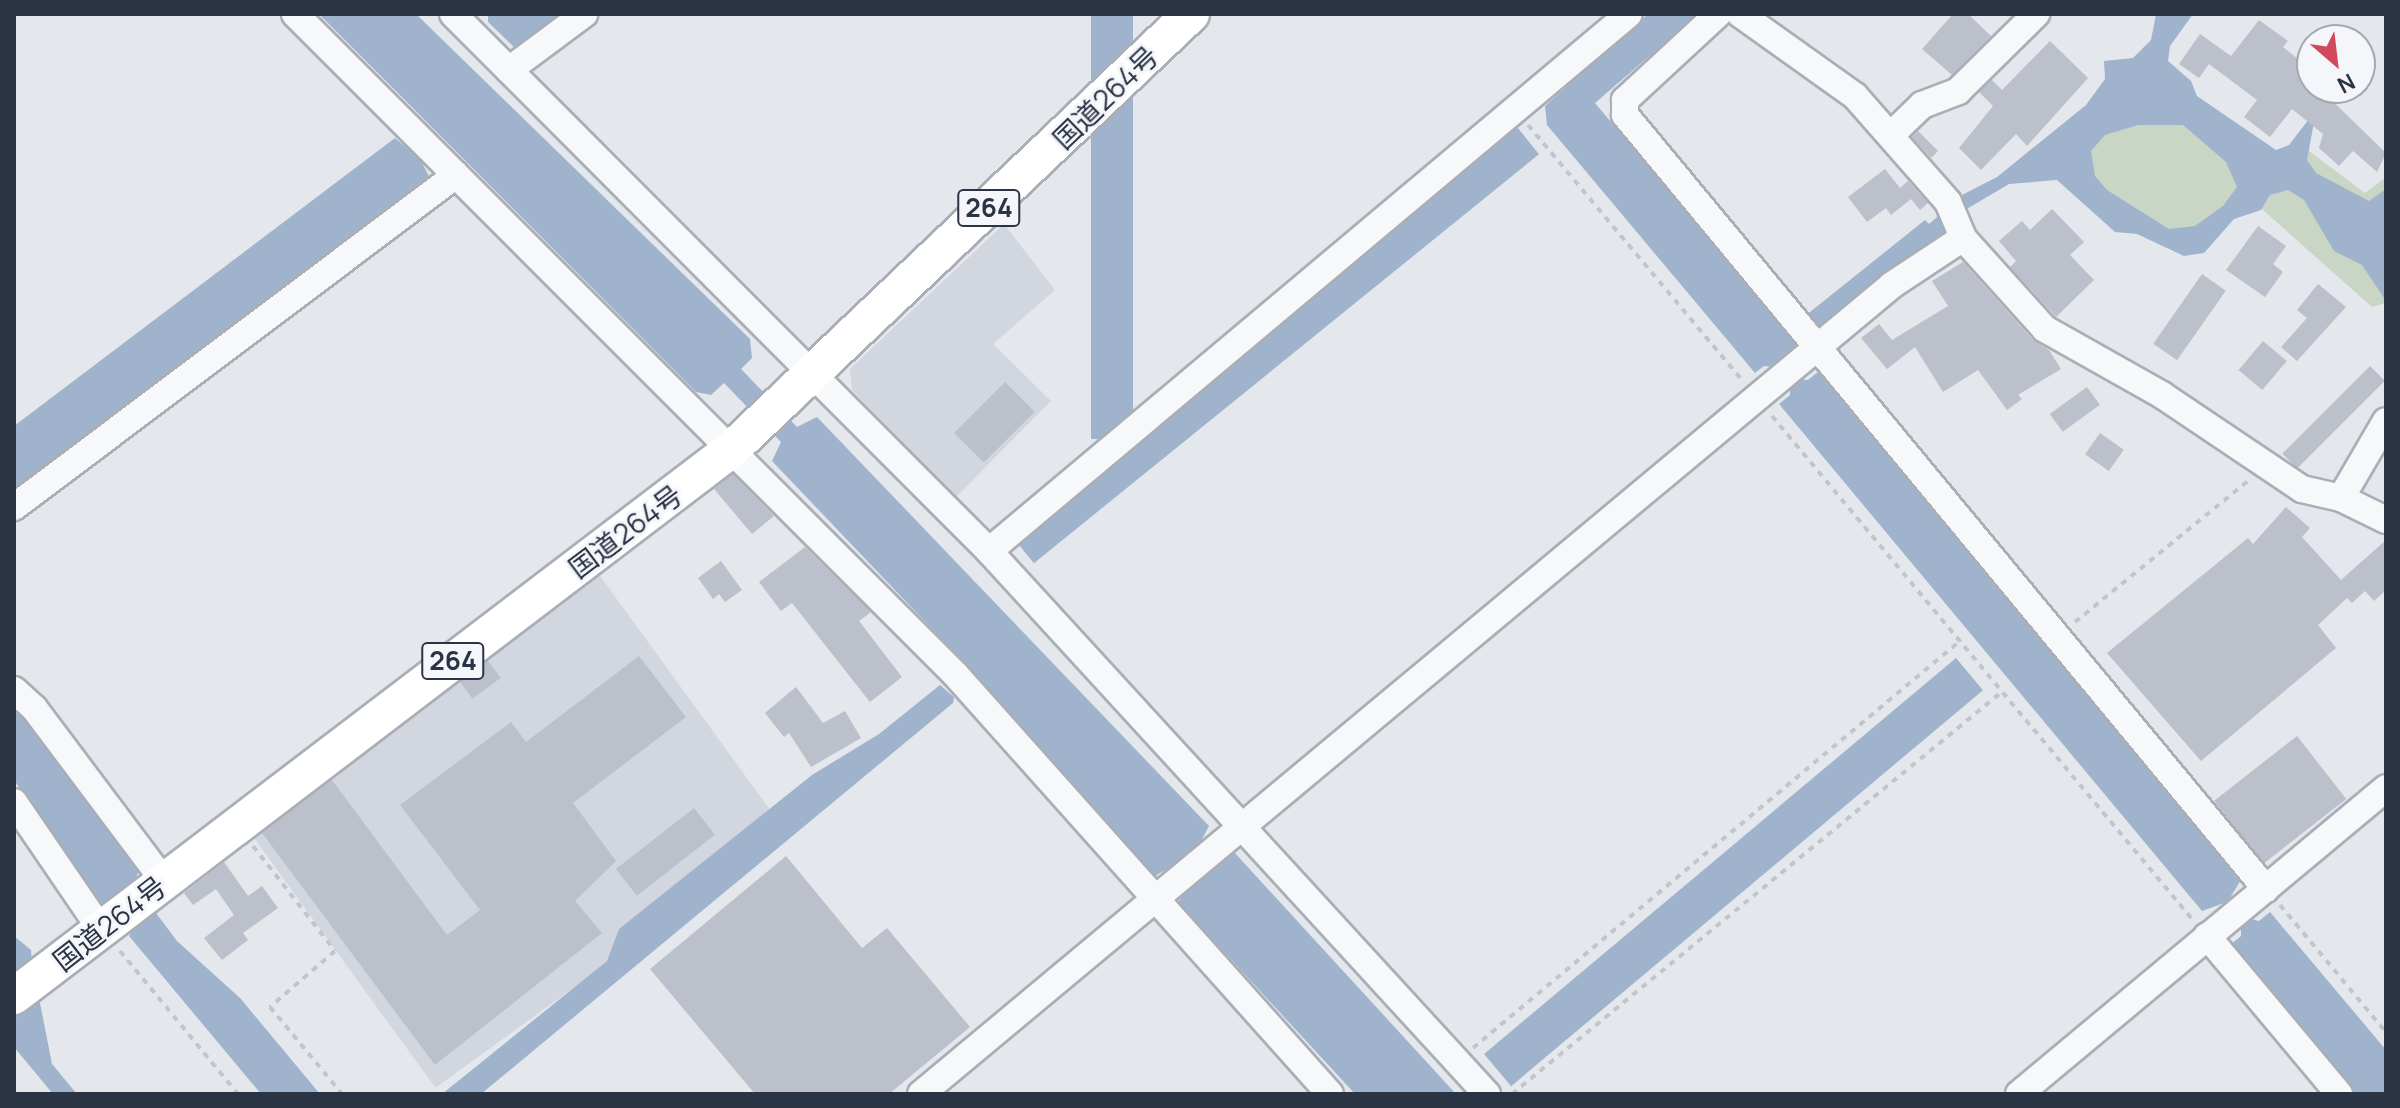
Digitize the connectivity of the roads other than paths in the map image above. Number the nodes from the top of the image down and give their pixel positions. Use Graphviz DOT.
graph roads {
  1 [pos="295,14"];
  2 [pos="453,14"];
  3 [pos="584,14"];
  4 [pos="1191,14"];
  5 [pos="1629,14"];
  6 [pos="1718,14"];
  7 [pos="1740,14"];
  8 [pos="2036,14"];
  9 [pos="509,70"];
  10 [pos="1891,135"];
  11 [pos="456,175"];
  12 [pos="1956,221"];
  13 [pos="1817,350"];
  14 [pos="815,375"];
  15 [pos="2386,421"];
  16 [pos="745,438"];
  17 [pos="2341,498"];
  18 [pos="14,507"];
  19 [pos="2386,520"];
  20 [pos="989,551"];
  21 [pos="14,690"];
  22 [pos="2386,788"];
  23 [pos="14,802"];
  24 [pos="1242,826"];
  25 [pos="155,886"];
  26 [pos="2266,889"];
  27 [pos="1153,901"];
  28 [pos="109,921"];
  29 [pos="2207,936"];
  30 [pos="14,996"];
  31 [pos="921,1094"];
  32 [pos="1330,1094"];
  33 [pos="1487,1094"];
  34 [pos="2019,1094"];
  35 [pos="2339,1094"];
  1 -- 11 [label="street"];
  2 -- 9 [label="street"];
  3 -- 9 [label="street"];
  4 -- 14 [label="highway, 国道264号 / 264"];
  5 -- 20 [label="street"];
  6 -- 13 [label="street"];
  7 -- 10 [label="street"];
  8 -- 10 [label="street"];
  9 -- 14 [label="street"];
  10 -- 12 [label="street"];
  11 -- 16 [label="street"];
  11 -- 18 [label="street"];
  12 -- 13 [label="street"];
  12 -- 17 [label="street"];
  13 -- 24 [label="street"];
  13 -- 26 [label="street"];
  14 -- 16 [label="highway, 国道264号 / 264"];
  14 -- 20 [label="street"];
  15 -- 17 [label="street"];
  16 -- 25 [label="highway, 国道264号 / 264"];
  16 -- 27 [label="street"];
  17 -- 19 [label="street"];
  20 -- 24 [label="street"];
  21 -- 25 [label="street"];
  22 -- 26 [label="street"];
  23 -- 28 [label="street"];
  24 -- 27 [label="street"];
  24 -- 33 [label="street"];
  25 -- 28 [label="highway, 国道264号 / 264"];
  26 -- 29 [label="street"];
  27 -- 31 [label="street"];
  27 -- 32 [label="street"];
  28 -- 30 [label="highway, 国道264号 / 264"];
  29 -- 34 [label="street"];
  29 -- 35 [label="street"];
}
